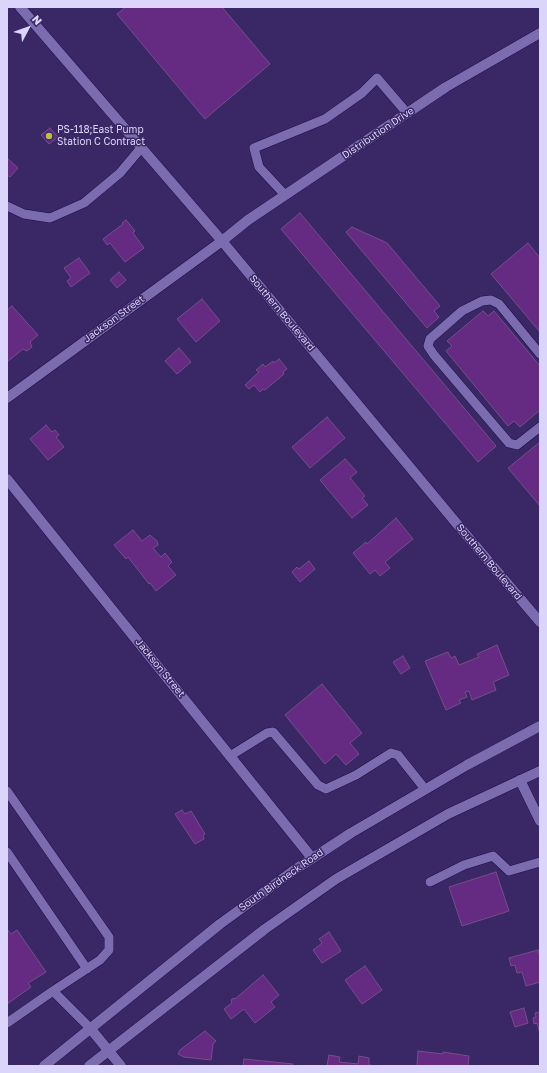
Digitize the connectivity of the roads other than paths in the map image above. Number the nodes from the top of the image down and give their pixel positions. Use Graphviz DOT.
graph roads {
  1 [pos="20,7"];
  2 [pos="540,33"];
  3 [pos="407,113"];
  4 [pos="141,148"];
  5 [pos="285,195"];
  6 [pos="7,206"];
  7 [pos="222,241"];
  8 [pos="540,354"];
  9 [pos="7,398"];
  10 [pos="540,427"];
  11 [pos="7,479"];
  12 [pos="540,622"];
  13 [pos="540,726"];
  14 [pos="230,756"];
  15 [pos="540,771"];
  16 [pos="520,780"];
  17 [pos="425,789"];
  18 [pos="7,792"];
  19 [pos="540,821"];
  20 [pos="7,852"];
  21 [pos="312,858"];
  22 [pos="540,862"];
  23 [pos="430,882"];
  24 [pos="87,969"];
  25 [pos="53,991"];
  26 [pos="7,1023"];
  27 [pos="90,1028"];
  28 [pos="109,1052"];
  29 [pos="44,1066"];
  30 [pos="90,1066"];
  31 [pos="121,1066"];
  1 -- 4 [label="street, Southern Boulevard"];
  2 -- 3 [label="street, Distribution Drive"];
  3 -- 5 [label="street, Distribution Drive"];
  3 -- 5 [label="lane"];
  4 -- 6 [label="lane"];
  4 -- 7 [label="street, Southern Boulevard"];
  5 -- 7 [label="street, Distribution Drive"];
  7 -- 9 [label="street, Jackson Street"];
  7 -- 12 [label="street, Southern Boulevard"];
  8 -- 10 [label="lane"];
  11 -- 14 [label="street, Jackson Street"];
  13 -- 17 [label="street, South Birdneck Road"];
  14 -- 17 [label="lane"];
  14 -- 21 [label="street, Jackson Street"];
  15 -- 16 [label="street"];
  16 -- 19 [label="street"];
  16 -- 28 [label="street"];
  17 -- 21 [label="street, South Birdneck Road"];
  18 -- 24 [label="lane"];
  20 -- 24 [label="lane"];
  21 -- 27 [label="street, South Birdneck Road"];
  22 -- 23 [label="lane"];
  24 -- 25 [label="lane"];
  25 -- 26 [label="lane"];
  25 -- 27 [label="lane"];
  27 -- 28 [label="street"];
  27 -- 29 [label="street, South Birdneck Road"];
  28 -- 30 [label="street"];
  28 -- 31 [label="street"];
}
